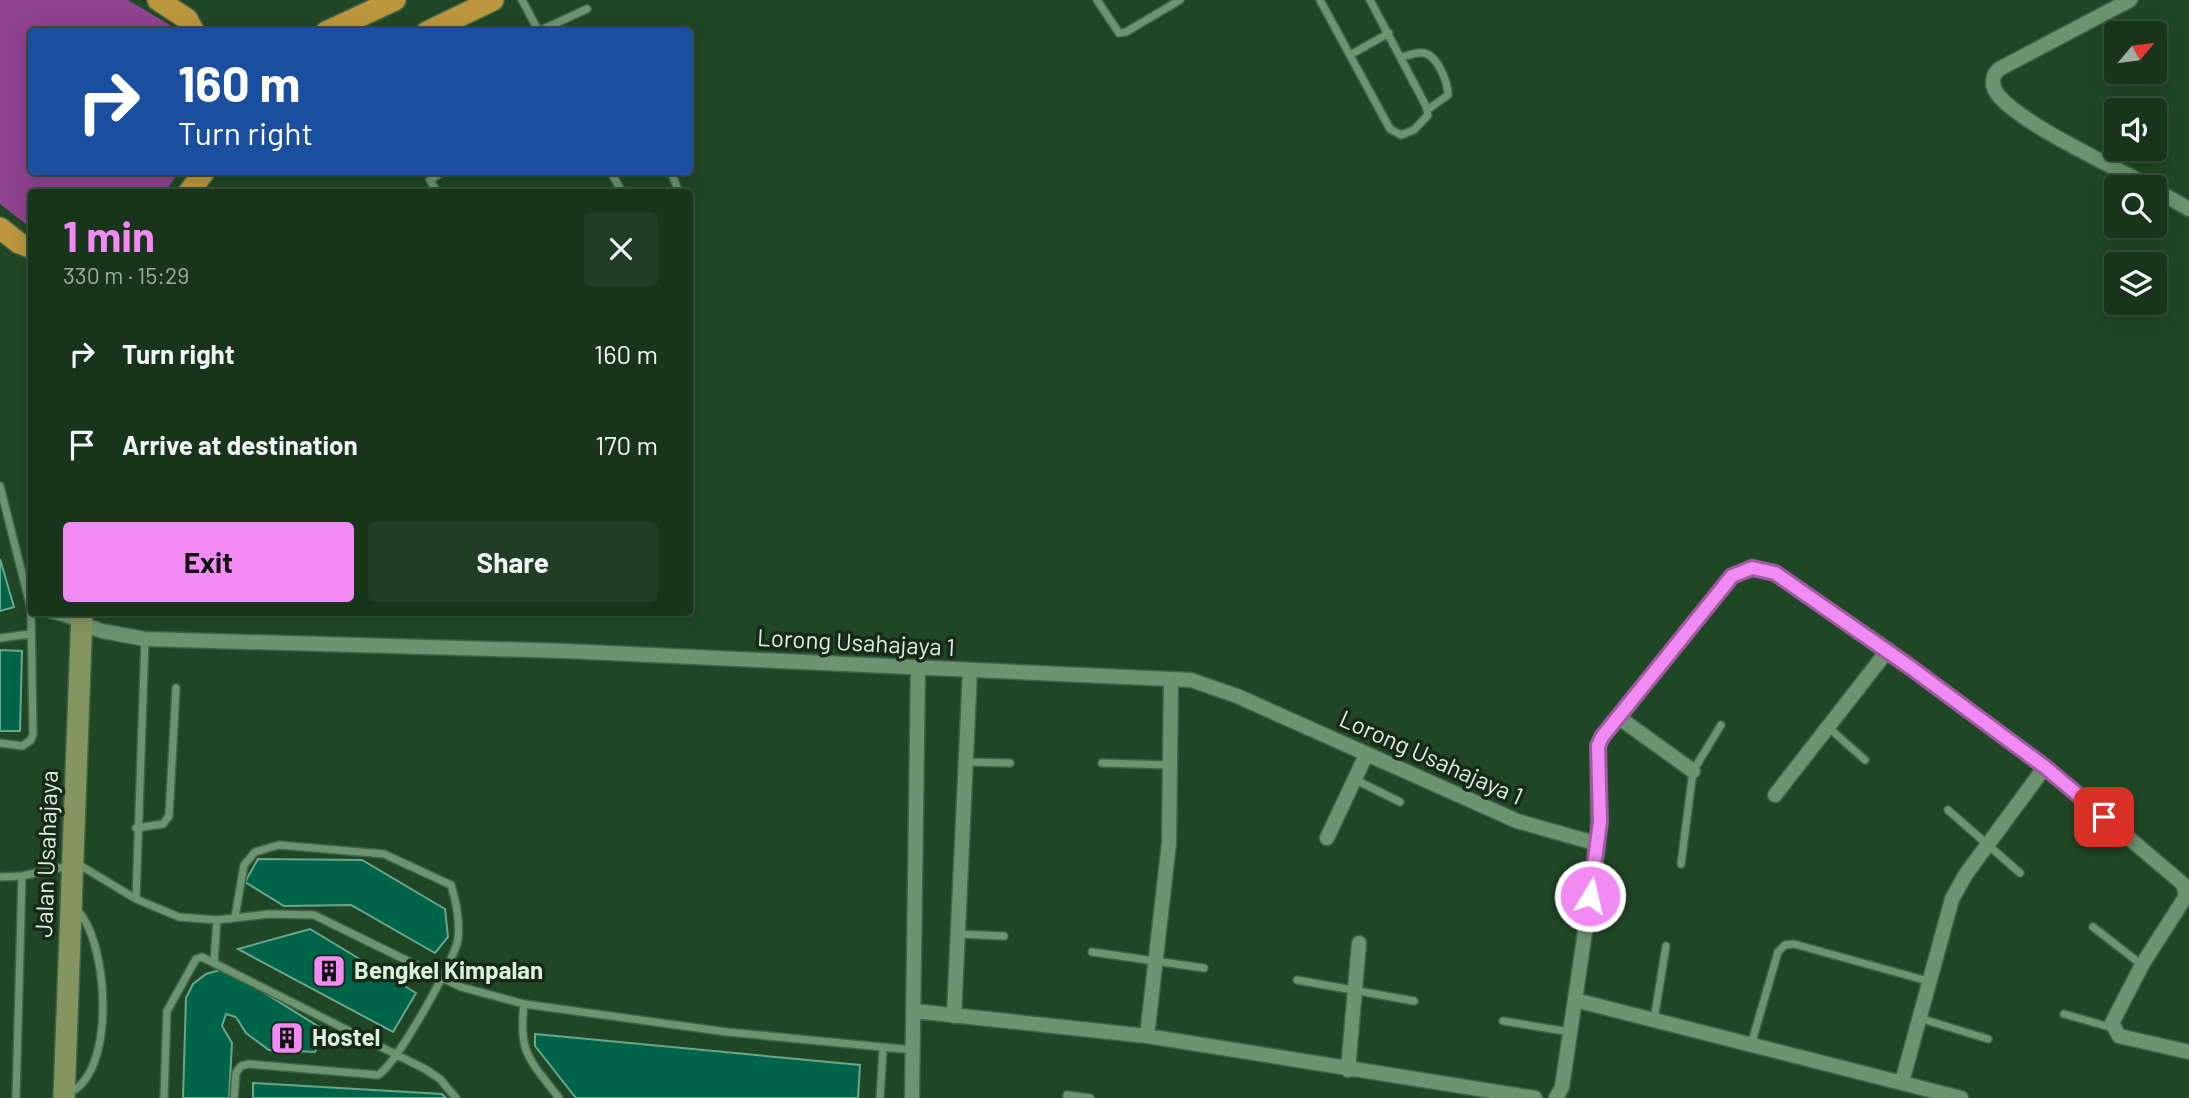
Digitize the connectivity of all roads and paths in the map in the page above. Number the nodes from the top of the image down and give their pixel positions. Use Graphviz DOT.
graph roads {
  1 [pos="158,0"];
  2 [pos="395,0"];
  3 [pos="493,0"];
  4 [pos="522,0"];
  5 [pos="1097,0"];
  6 [pos="1180,0"];
  7 [pos="1320,0"];
  8 [pos="1370,0"];
  9 [pos="2130,0"];
  10 [pos="587,9"];
  11 [pos="190,25"];
  12 [pos="335,28"];
  13 [pos="435,28"];
  14 [pos="537,28"];
  15 [pos="546,28"];
  16 [pos="1389,33"];
  17 [pos="1350,55"];
  18 [pos="1402,57"];
  19 [pos="1427,110"];
  20 [pos="427,175"];
  21 [pos="438,175"];
  22 [pos="2130,175"];
  23 [pos="430,180"];
  24 [pos="435,189"];
  25 [pos="2167,196"];
  26 [pos="2189,209"];
  27 [pos="0,228"];
  28 [pos="27,250"];
  29 [pos="0,486"];
  30 [pos="28,597"];
  31 [pos="31,616"];
  32 [pos="82,618"];
  33 [pos="30,634"];
  34 [pos="0,638"];
  35 [pos="145,639"];
  36 [pos="1888,650"];
  37 [pos="918,668"];
  38 [pos="970,670"];
  39 [pos="1171,679"];
  40 [pos="176,688"];
  41 [pos="1618,717"];
  42 [pos="1721,725"];
  43 [pos="1828,727"];
  44 [pos="0,743"];
  45 [pos="1366,755"];
  46 [pos="1865,760"];
  47 [pos="965,762"];
  48 [pos="1010,763"];
  49 [pos="1102,763"];
  50 [pos="1171,765"];
  51 [pos="2045,767"];
  52 [pos="1693,771"];
  53 [pos="1354,779"];
  54 [pos="1775,795"];
  55 [pos="1400,802"];
  56 [pos="1948,810"];
  57 [pos="136,828"];
  58 [pos="1327,838"];
  59 [pos="1598,844"];
  60 [pos="1987,845"];
  61 [pos="74,864"];
  62 [pos="1681,864"];
  63 [pos="2020,873"];
  64 [pos="22,876"];
  65 [pos="0,877"];
  66 [pos="136,899"];
  67 [pos="71,904"];
  68 [pos="235,917"];
  69 [pos="217,920"];
  70 [pos="2093,927"];
  71 [pos="958,934"];
  72 [pos="1004,936"];
  73 [pos="1359,943"];
  74 [pos="1666,946"];
  75 [pos="1092,952"];
  76 [pos="214,962"];
  77 [pos="1155,962"];
  78 [pos="2142,965"];
  79 [pos="1204,968"];
  80 [pos="441,976"];
  81 [pos="1297,980"];
  82 [pos="1928,981"];
  83 [pos="1353,992"];
  84 [pos="1575,1000"];
  85 [pos="1414,1001"];
  86 [pos="524,1004"];
  87 [pos="914,1011"];
  88 [pos="2064,1014"];
  89 [pos="954,1016"];
  90 [pos="1919,1018"];
  91 [pos="1654,1020"];
  92 [pos="1503,1021"];
  93 [pos="2114,1028"];
  94 [pos="1570,1032"];
  95 [pos="1147,1037"];
  96 [pos="1988,1039"];
  97 [pos="1751,1045"];
  98 [pos="883,1049"];
  99 [pos="913,1051"];
  100 [pos="2189,1052"];
  101 [pos="398,1054"];
  102 [pos="1348,1070"];
  103 [pos="1902,1082"];
  104 [pos="64,1096"];
  105 [pos="16,1098"];
  106 [pos="164,1098"];
  107 [pos="234,1098"];
  108 [pos="456,1098"];
  109 [pos="559,1098"];
  110 [pos="880,1098"];
  111 [pos="912,1098"];
  112 [pos="1067,1098"];
  113 [pos="1090,1098"];
  114 [pos="1535,1098"];
  115 [pos="1556,1098"];
  116 [pos="1961,1098"];
  1 -- 11 [label="highway"];
  2 -- 12 [label="highway"];
  3 -- 13 [label="highway"];
  4 -- 14 [label="lane"];
  5 -- 6 [label="lane"];
  7 -- 17 [label="lane"];
  8 -- 16 [label="lane"];
  9 -- 22 [label="street"];
  10 -- 15 [label="lane"];
  16 -- 17 [label="lane"];
  16 -- 18 [label="lane"];
  17 -- 19 [label="lane"];
  18 -- 19 [label="lane"];
  18 -- 19 [label="lane"];
  20 -- 23 [label="lane"];
  21 -- 23 [label="lane"];
  23 -- 24 [label="lane"];
  25 -- 26 [label="street"];
  27 -- 28 [label="highway"];
  29 -- 30 [label="lane"];
  31 -- 33 [label="lane"];
  32 -- 35 [label="street, Lorong Usahajaya 1"];
  32 -- 61 [label="street, Jalan Usahajaya"];
  33 -- 34 [label="lane"];
  33 -- 44 [label="lane"];
  35 -- 37 [label="street, Lorong Usahajaya 1"];
  35 -- 57 [label="lane"];
  36 -- 41 [label="street"];
  36 -- 43 [label="street"];
  36 -- 51 [label="street"];
  37 -- 38 [label="street, Lorong Usahajaya 1"];
  37 -- 87 [label="street"];
  38 -- 39 [label="street, Lorong Usahajaya 1"];
  38 -- 47 [label="street"];
  39 -- 45 [label="street, Lorong Usahajaya 1"];
  39 -- 50 [label="street"];
  40 -- 57 [label="lane"];
  41 -- 52 [label="street"];
  41 -- 59 [label="street"];
  42 -- 52 [label="lane"];
  43 -- 46 [label="lane"];
  43 -- 54 [label="street"];
  45 -- 53 [label="street"];
  45 -- 59 [label="street, Lorong Usahajaya 1"];
  47 -- 48 [label="lane"];
  47 -- 71 [label="street"];
  49 -- 50 [label="lane"];
  50 -- 77 [label="street"];
  51 -- 60 [label="street"];
  51 -- 78 [label="street"];
  52 -- 62 [label="lane"];
  53 -- 55 [label="lane"];
  53 -- 58 [label="street"];
  56 -- 60 [label="lane"];
  57 -- 66 [label="lane"];
  59 -- 84 [label="street"];
  60 -- 63 [label="lane"];
  60 -- 82 [label="street"];
  61 -- 64 [label="lane"];
  61 -- 66 [label="lane"];
  61 -- 67 [label="street, Jalan Usahajaya"];
  64 -- 65 [label="lane"];
  64 -- 105 [label="lane"];
  66 -- 69 [label="lane"];
  67 -- 104 [label="street, Jalan Usahajaya"];
  67 -- 104 [label="lane"];
  68 -- 69 [label="lane"];
  68 -- 80 [label="lane"];
  68 -- 80 [label="lane"];
  69 -- 76 [label="lane"];
  70 -- 78 [label="lane"];
  71 -- 72 [label="lane"];
  71 -- 89 [label="street"];
  73 -- 83 [label="street"];
  74 -- 91 [label="lane"];
  75 -- 77 [label="lane"];
  76 -- 101 [label="lane"];
  76 -- 106 [label="lane"];
  77 -- 79 [label="lane"];
  77 -- 95 [label="street"];
  78 -- 93 [label="street"];
  80 -- 86 [label="lane"];
  80 -- 101 [label="lane"];
  81 -- 83 [label="lane"];
  82 -- 90 [label="street"];
  82 -- 97 [label="lane"];
  83 -- 85 [label="lane"];
  83 -- 102 [label="street"];
  84 -- 91 [label="street"];
  84 -- 94 [label="street"];
  86 -- 98 [label="lane"];
  86 -- 109 [label="lane"];
  87 -- 89 [label="street"];
  87 -- 99 [label="street"];
  88 -- 93 [label="lane"];
  89 -- 95 [label="street"];
  90 -- 96 [label="lane"];
  90 -- 103 [label="street"];
  91 -- 97 [label="street"];
  92 -- 94 [label="lane"];
  93 -- 100 [label="street"];
  94 -- 115 [label="street"];
  95 -- 102 [label="street"];
  97 -- 103 [label="street"];
  98 -- 99 [label="lane"];
  98 -- 110 [label="lane"];
  99 -- 111 [label="street"];
  101 -- 107 [label="lane"];
  101 -- 108 [label="lane"];
  102 -- 114 [label="street"];
  103 -- 116 [label="street"];
  112 -- 113 [label="lane"];
}
